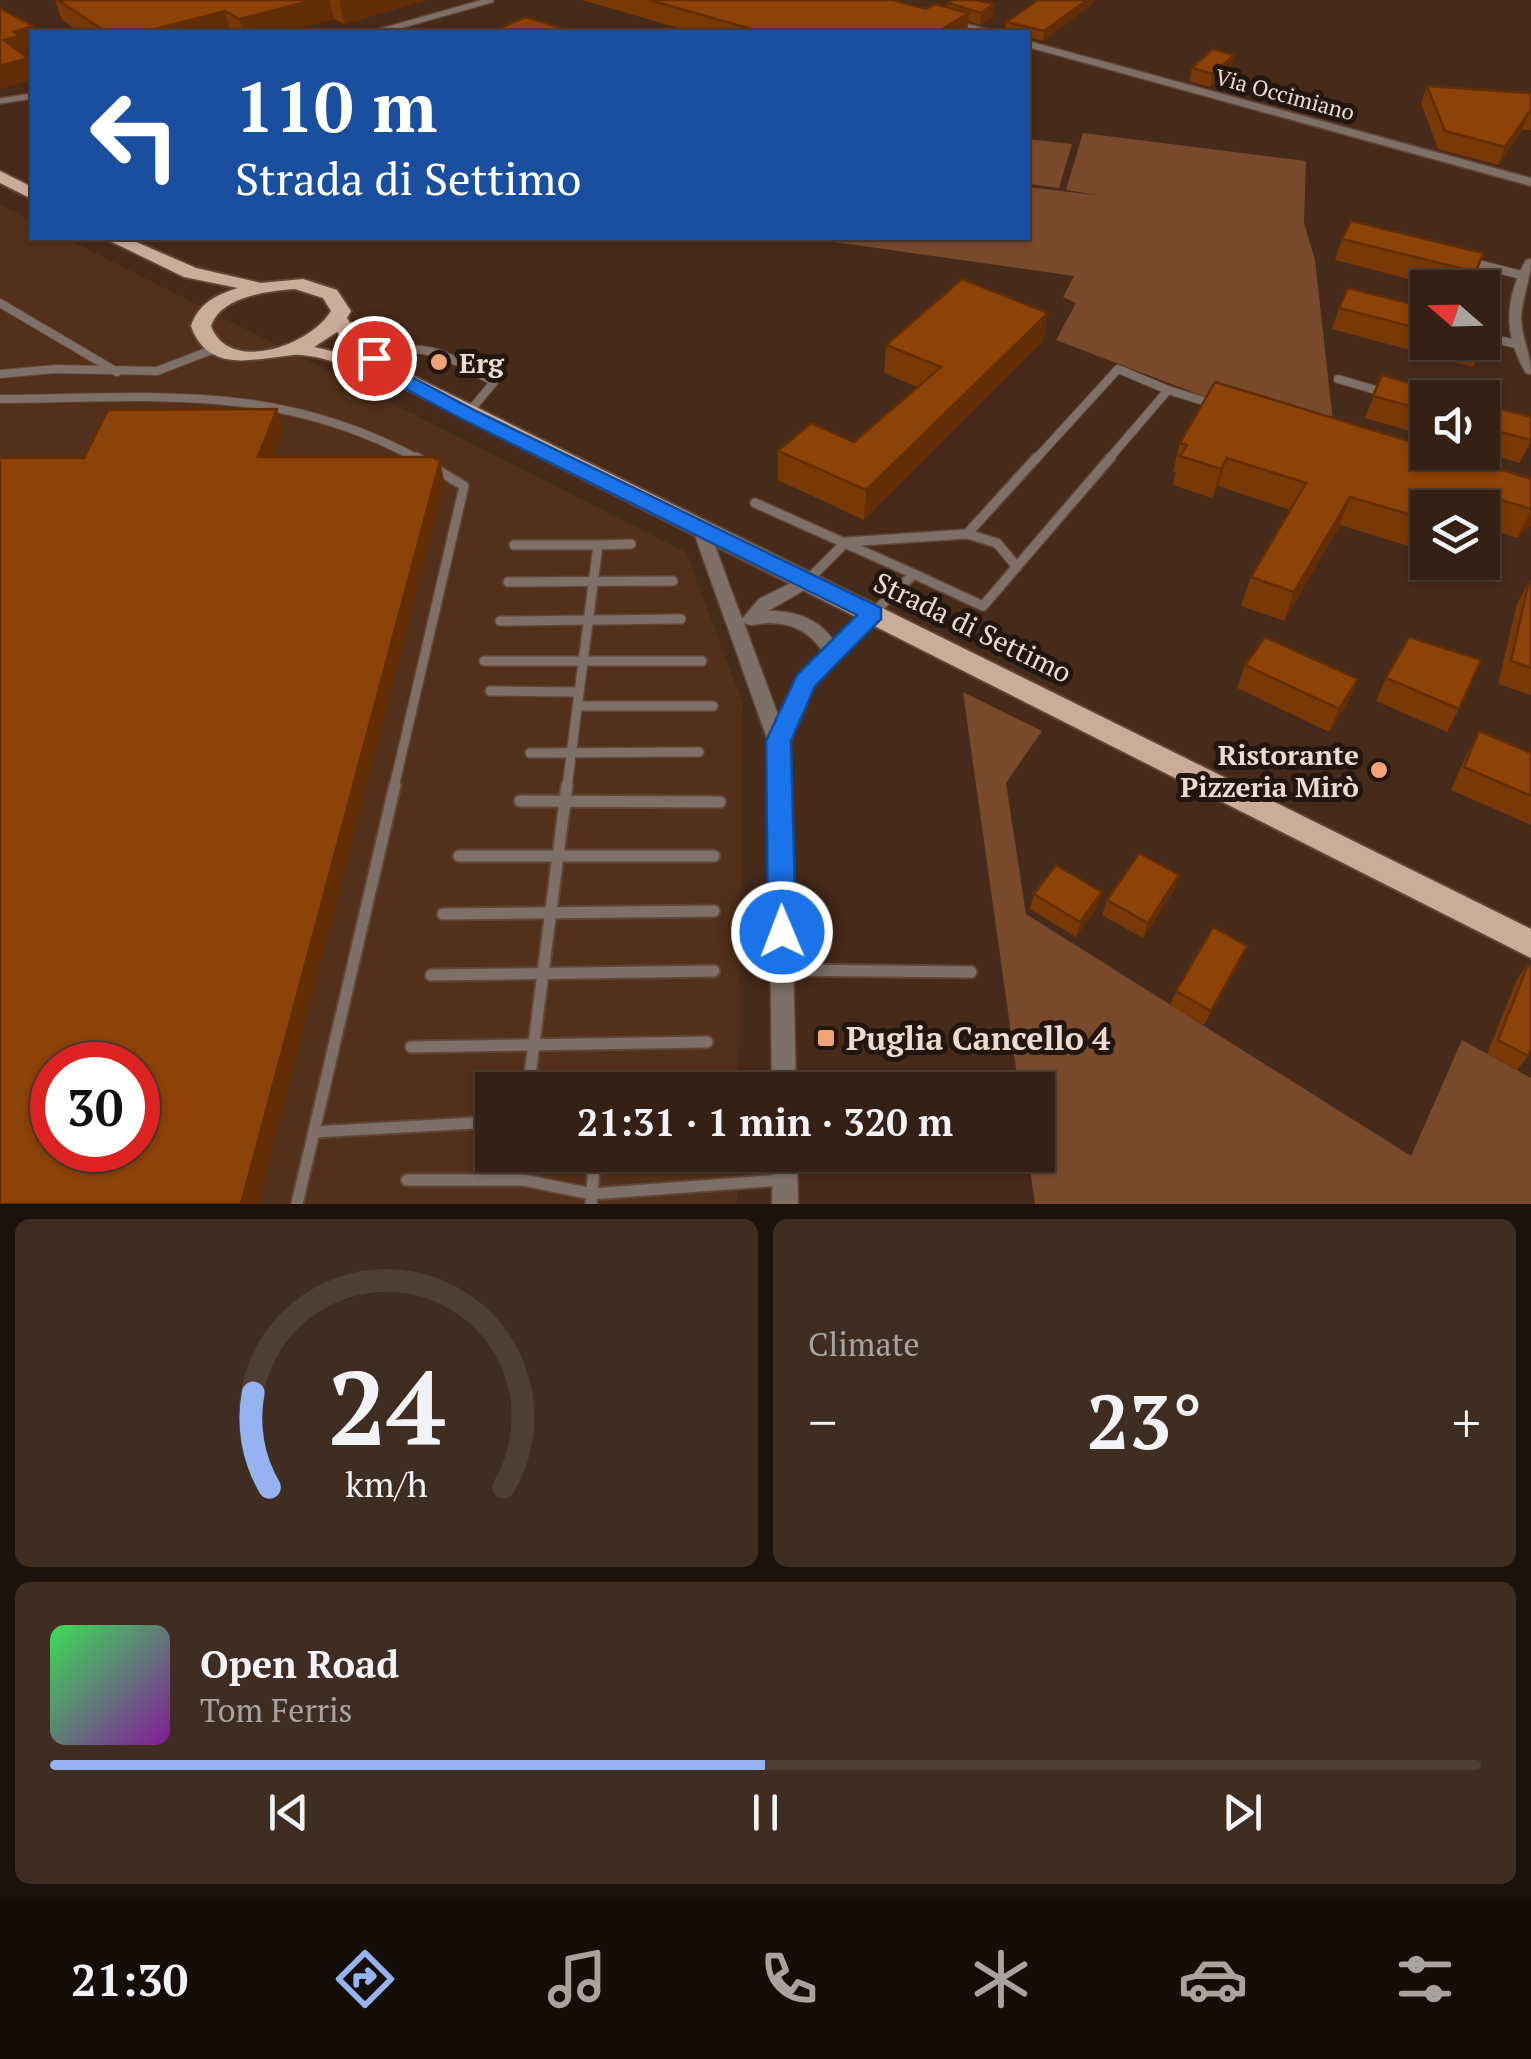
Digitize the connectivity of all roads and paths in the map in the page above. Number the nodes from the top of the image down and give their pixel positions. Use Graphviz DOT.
graph roads {
  1 [pos="490,0"];
  2 [pos="935,18"];
  3 [pos="385,30"];
  4 [pos="979,30"];
  5 [pos="1030,45"];
  6 [pos="30,96"];
  7 [pos="0,101"];
  8 [pos="0,176"];
  9 [pos="1531,182"];
  10 [pos="30,193"];
  11 [pos="117,240"];
  12 [pos="1478,264"];
  13 [pos="1528,270"];
  14 [pos="190,273"];
  15 [pos="260,286"];
  16 [pos="0,304"];
  17 [pos="212,308"];
  18 [pos="338,319"];
  19 [pos="1500,340"];
  20 [pos="1516,344"];
  21 [pos="217,348"];
  22 [pos="295,350"];
  23 [pos="380,364"];
  24 [pos="1531,370"];
  25 [pos="120,373"];
  26 [pos="0,374"];
  27 [pos="1338,379"];
  28 [pos="1168,390"];
  29 [pos="1392,394"];
  30 [pos="0,399"];
  31 [pos="1225,409"];
  32 [pos="467,414"];
  33 [pos="755,503"];
  34 [pos="701,530"];
  35 [pos="967,534"];
  36 [pos="846,542"];
  37 [pos="631,544"];
  38 [pos="598,545"];
  39 [pos="514,546"];
  40 [pos="1017,566"];
  41 [pos="914,574"];
  42 [pos="672,581"];
  43 [pos="807,581"];
  44 [pos="508,582"];
  45 [pos="593,582"];
  46 [pos="873,613"];
  47 [pos="752,618"];
  48 [pos="682,619"];
  49 [pos="500,620"];
  50 [pos="588,620"];
  51 [pos="742,638"];
  52 [pos="833,652"];
  53 [pos="484,661"];
  54 [pos="702,661"];
  55 [pos="582,662"];
  56 [pos="490,692"];
  57 [pos="579,692"];
  58 [pos="577,706"];
  59 [pos="712,706"];
  60 [pos="778,741"];
  61 [pos="572,751"];
  62 [pos="699,752"];
  63 [pos="530,753"];
  64 [pos="520,802"];
  65 [pos="565,802"];
  66 [pos="720,802"];
  67 [pos="558,855"];
  68 [pos="459,856"];
  69 [pos="714,856"];
  70 [pos="714,911"];
  71 [pos="444,914"];
  72 [pos="551,914"];
  73 [pos="1531,944"];
  74 [pos="783,970"];
  75 [pos="714,971"];
  76 [pos="972,972"];
  77 [pos="543,974"];
  78 [pos="432,975"];
  79 [pos="707,1042"];
  80 [pos="534,1044"];
  81 [pos="411,1047"];
  82 [pos="530,1072"];
  83 [pos="784,1072"];
  84 [pos="475,1123"];
  85 [pos="314,1132"];
  86 [pos="593,1172"];
  87 [pos="406,1180"];
  88 [pos="785,1180"];
  89 [pos="591,1199"];
  90 [pos="297,1204"];
  1 -- 3 [label="lane"];
  2 -- 4 [label="street"];
  5 -- 9 [label="street, Via Occimiano"];
  6 -- 7 [label="lane"];
  8 -- 10 [label="main road"];
  11 -- 14 [label="main road"];
  12 -- 13 [label="lane"];
  13 -- 20 [label="street"];
  14 -- 15 [label="main road"];
  14 -- 17 [label="main road"];
  15 -- 17 [label="main road"];
  15 -- 18 [label="main road, Strada di Settimo"];
  16 -- 25 [label="lane"];
  17 -- 21 [label="main road"];
  18 -- 22 [label="main road"];
  18 -- 23 [label="main road, Strada di Settimo"];
  19 -- 20 [label="lane"];
  20 -- 24 [label="street"];
  21 -- 22 [label="main road"];
  21 -- 25 [label="lane"];
  22 -- 23 [label="main road, Strada di Settimo"];
  23 -- 32 [label="main road, Strada di Settimo"];
  23 -- 32 [label="lane"];
  25 -- 26 [label="lane"];
  27 -- 29 [label="lane"];
  28 -- 31 [label="lane"];
  28 -- 35 [label="lane"];
  28 -- 40 [label="lane"];
  30 -- 85 [label="lane"];
  32 -- 34 [label="main road, Strada di Settimo"];
  33 -- 36 [label="lane"];
  34 -- 43 [label="main road, Strada di Settimo"];
  34 -- 51 [label="street"];
  35 -- 36 [label="lane"];
  35 -- 40 [label="lane"];
  36 -- 41 [label="lane"];
  36 -- 43 [label="lane"];
  37 -- 38 [label="lane"];
  38 -- 39 [label="lane"];
  38 -- 45 [label="lane"];
  40 -- 41 [label="lane"];
  41 -- 46 [label="lane"];
  42 -- 45 [label="lane"];
  43 -- 46 [label="main road, Strada di Settimo"];
  43 -- 47 [label="street"];
  44 -- 45 [label="lane"];
  45 -- 50 [label="lane"];
  46 -- 52 [label="street"];
  46 -- 73 [label="main road, Strada di Settimo"];
  47 -- 51 [label="street"];
  47 -- 52 [label="street"];
  48 -- 50 [label="lane"];
  49 -- 50 [label="lane"];
  50 -- 55 [label="lane"];
  51 -- 60 [label="street"];
  52 -- 60 [label="street"];
  53 -- 55 [label="lane"];
  54 -- 55 [label="lane"];
  55 -- 57 [label="lane"];
  56 -- 57 [label="lane"];
  57 -- 58 [label="lane"];
  58 -- 59 [label="lane"];
  58 -- 61 [label="lane"];
  60 -- 74 [label="street"];
  61 -- 62 [label="lane"];
  61 -- 63 [label="lane"];
  61 -- 65 [label="lane"];
  64 -- 65 [label="lane"];
  65 -- 66 [label="lane"];
  65 -- 67 [label="lane"];
  67 -- 68 [label="lane"];
  67 -- 69 [label="lane"];
  67 -- 72 [label="lane"];
  70 -- 72 [label="lane"];
  71 -- 72 [label="lane"];
  72 -- 77 [label="lane"];
  74 -- 76 [label="lane"];
  74 -- 83 [label="street"];
  75 -- 77 [label="lane"];
  77 -- 78 [label="lane"];
  77 -- 80 [label="lane"];
  79 -- 80 [label="lane"];
  80 -- 81 [label="lane"];
  80 -- 82 [label="lane"];
  84 -- 85 [label="lane"];
  85 -- 90 [label="lane"];
  86 -- 89 [label="lane"];
  87 -- 89 [label="lane"];
  88 -- 89 [label="lane"];
}
